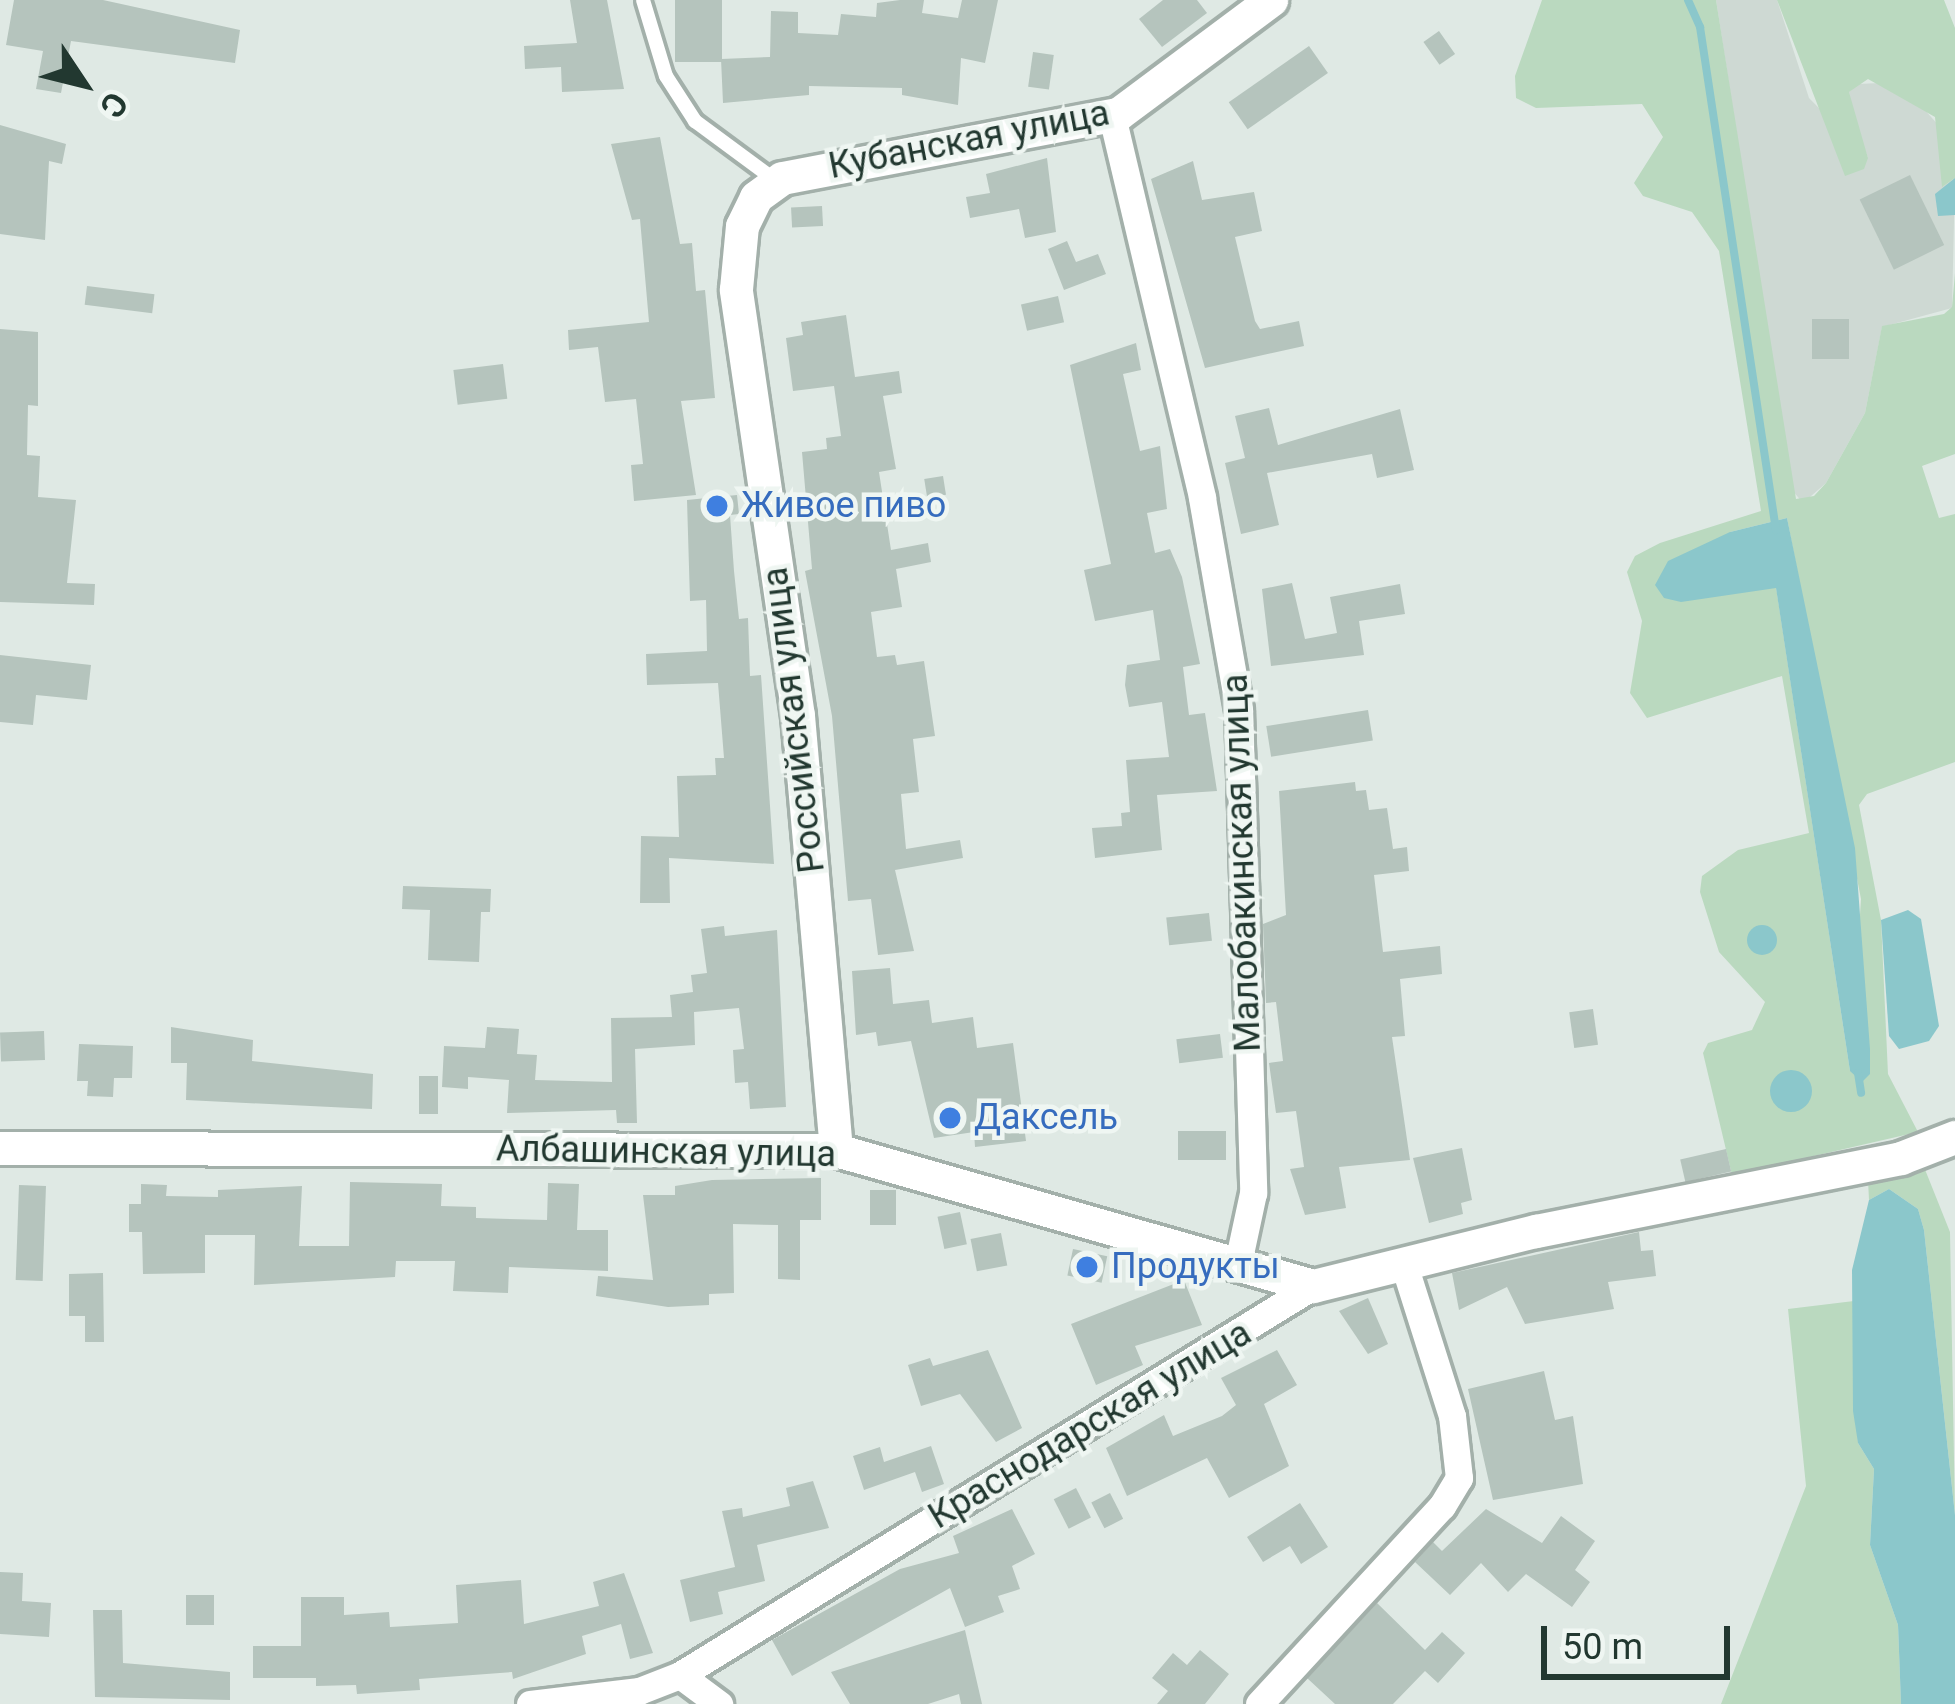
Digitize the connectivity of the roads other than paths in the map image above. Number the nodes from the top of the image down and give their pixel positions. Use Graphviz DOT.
graph roads {
  1 [pos="643,0"];
  2 [pos="1271,0"];
  3 [pos="1112,116"];
  4 [pos="776,182"];
  5 [pos="1955,1137"];
  6 [pos="0,1148"];
  7 [pos="836,1150"];
  8 [pos="1238,1262"];
  9 [pos="1404,1265"];
  10 [pos="1312,1286"];
  11 [pos="680,1675"];
  12 [pos="530,1704"];
  13 [pos="719,1704"];
  14 [pos="1259,1704"];
  1 -- 4 [label="lane"];
  2 -- 3 [label="street, Кубанская улица"];
  3 -- 4 [label="street, Кубанская улица"];
  3 -- 8 [label="street, Малобакинская улица"];
  4 -- 7 [label="street, Российская улица"];
  5 -- 9 [label="street, Краснодарская улица"];
  6 -- 7 [label="street, Албашинская улица"];
  7 -- 8 [label="street, Албашинская улица"];
  8 -- 10 [label="street, Албашинская улица"];
  9 -- 10 [label="street, Краснодарская улица"];
  9 -- 14 [label="street"];
  10 -- 11 [label="street, Краснодарская улица"];
  11 -- 12 [label="street, Краснодарская улица"];
  11 -- 13 [label="street"];
}
